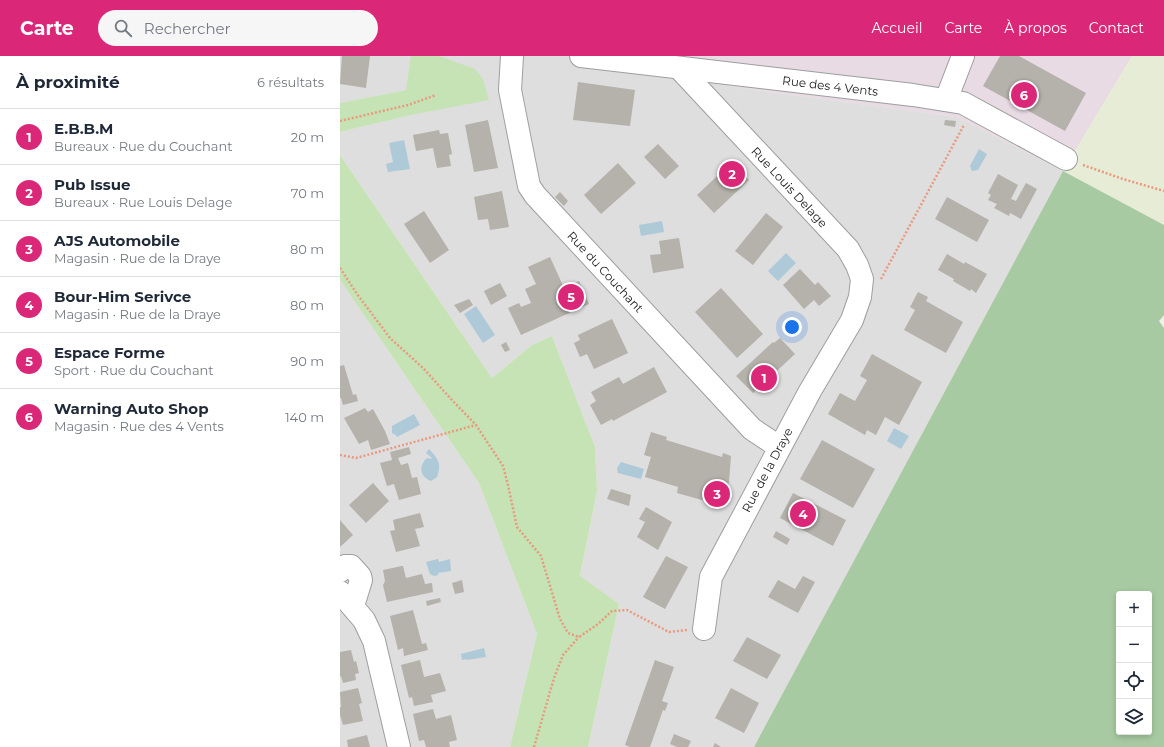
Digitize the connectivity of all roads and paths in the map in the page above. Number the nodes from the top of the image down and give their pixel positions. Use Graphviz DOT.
graph roads {
  1 [pos="512,56"];
  2 [pos="587,56"];
  3 [pos="963,56"];
  4 [pos="680,68"];
  5 [pos="436,95"];
  6 [pos="946,100"];
  7 [pos="973,109"];
  8 [pos="340,121"];
  9 [pos="1066,159"];
  10 [pos="1164,191"];
  11 [pos="340,268"];
  12 [pos="877,284"];
  13 [pos="852,320"];
  14 [pos="476,425"];
  15 [pos="779,447"];
  16 [pos="340,455"];
  17 [pos="340,571"];
  18 [pos="346,599"];
  19 [pos="704,629"];
  20 [pos="579,636"];
  21 [pos="399,747"];
  22 [pos="534,747"];
  1 -- 15 [label="street, Rue du Couchant"];
  2 -- 4 [label="street, Rue des 4 Vents"];
  3 -- 6 [label="street"];
  4 -- 6 [label="street, Rue des 4 Vents"];
  4 -- 13 [label="street, Rue Louis Delage"];
  5 -- 8 [label="path"];
  6 -- 7 [label="street, Rue des 4 Vents"];
  7 -- 9 [label="street, Rue des 4 Vents"];
  7 -- 12 [label="path"];
  9 -- 10 [label="path"];
  11 -- 14 [label="path"];
  13 -- 15 [label="street, Rue de la Draye"];
  14 -- 16 [label="path"];
  14 -- 20 [label="path"];
  15 -- 19 [label="street, Rue de la Draye"];
  17 -- 18 [label="street"];
  18 -- 21 [label="street"];
  19 -- 20 [label="path"];
  20 -- 22 [label="path"];
}
